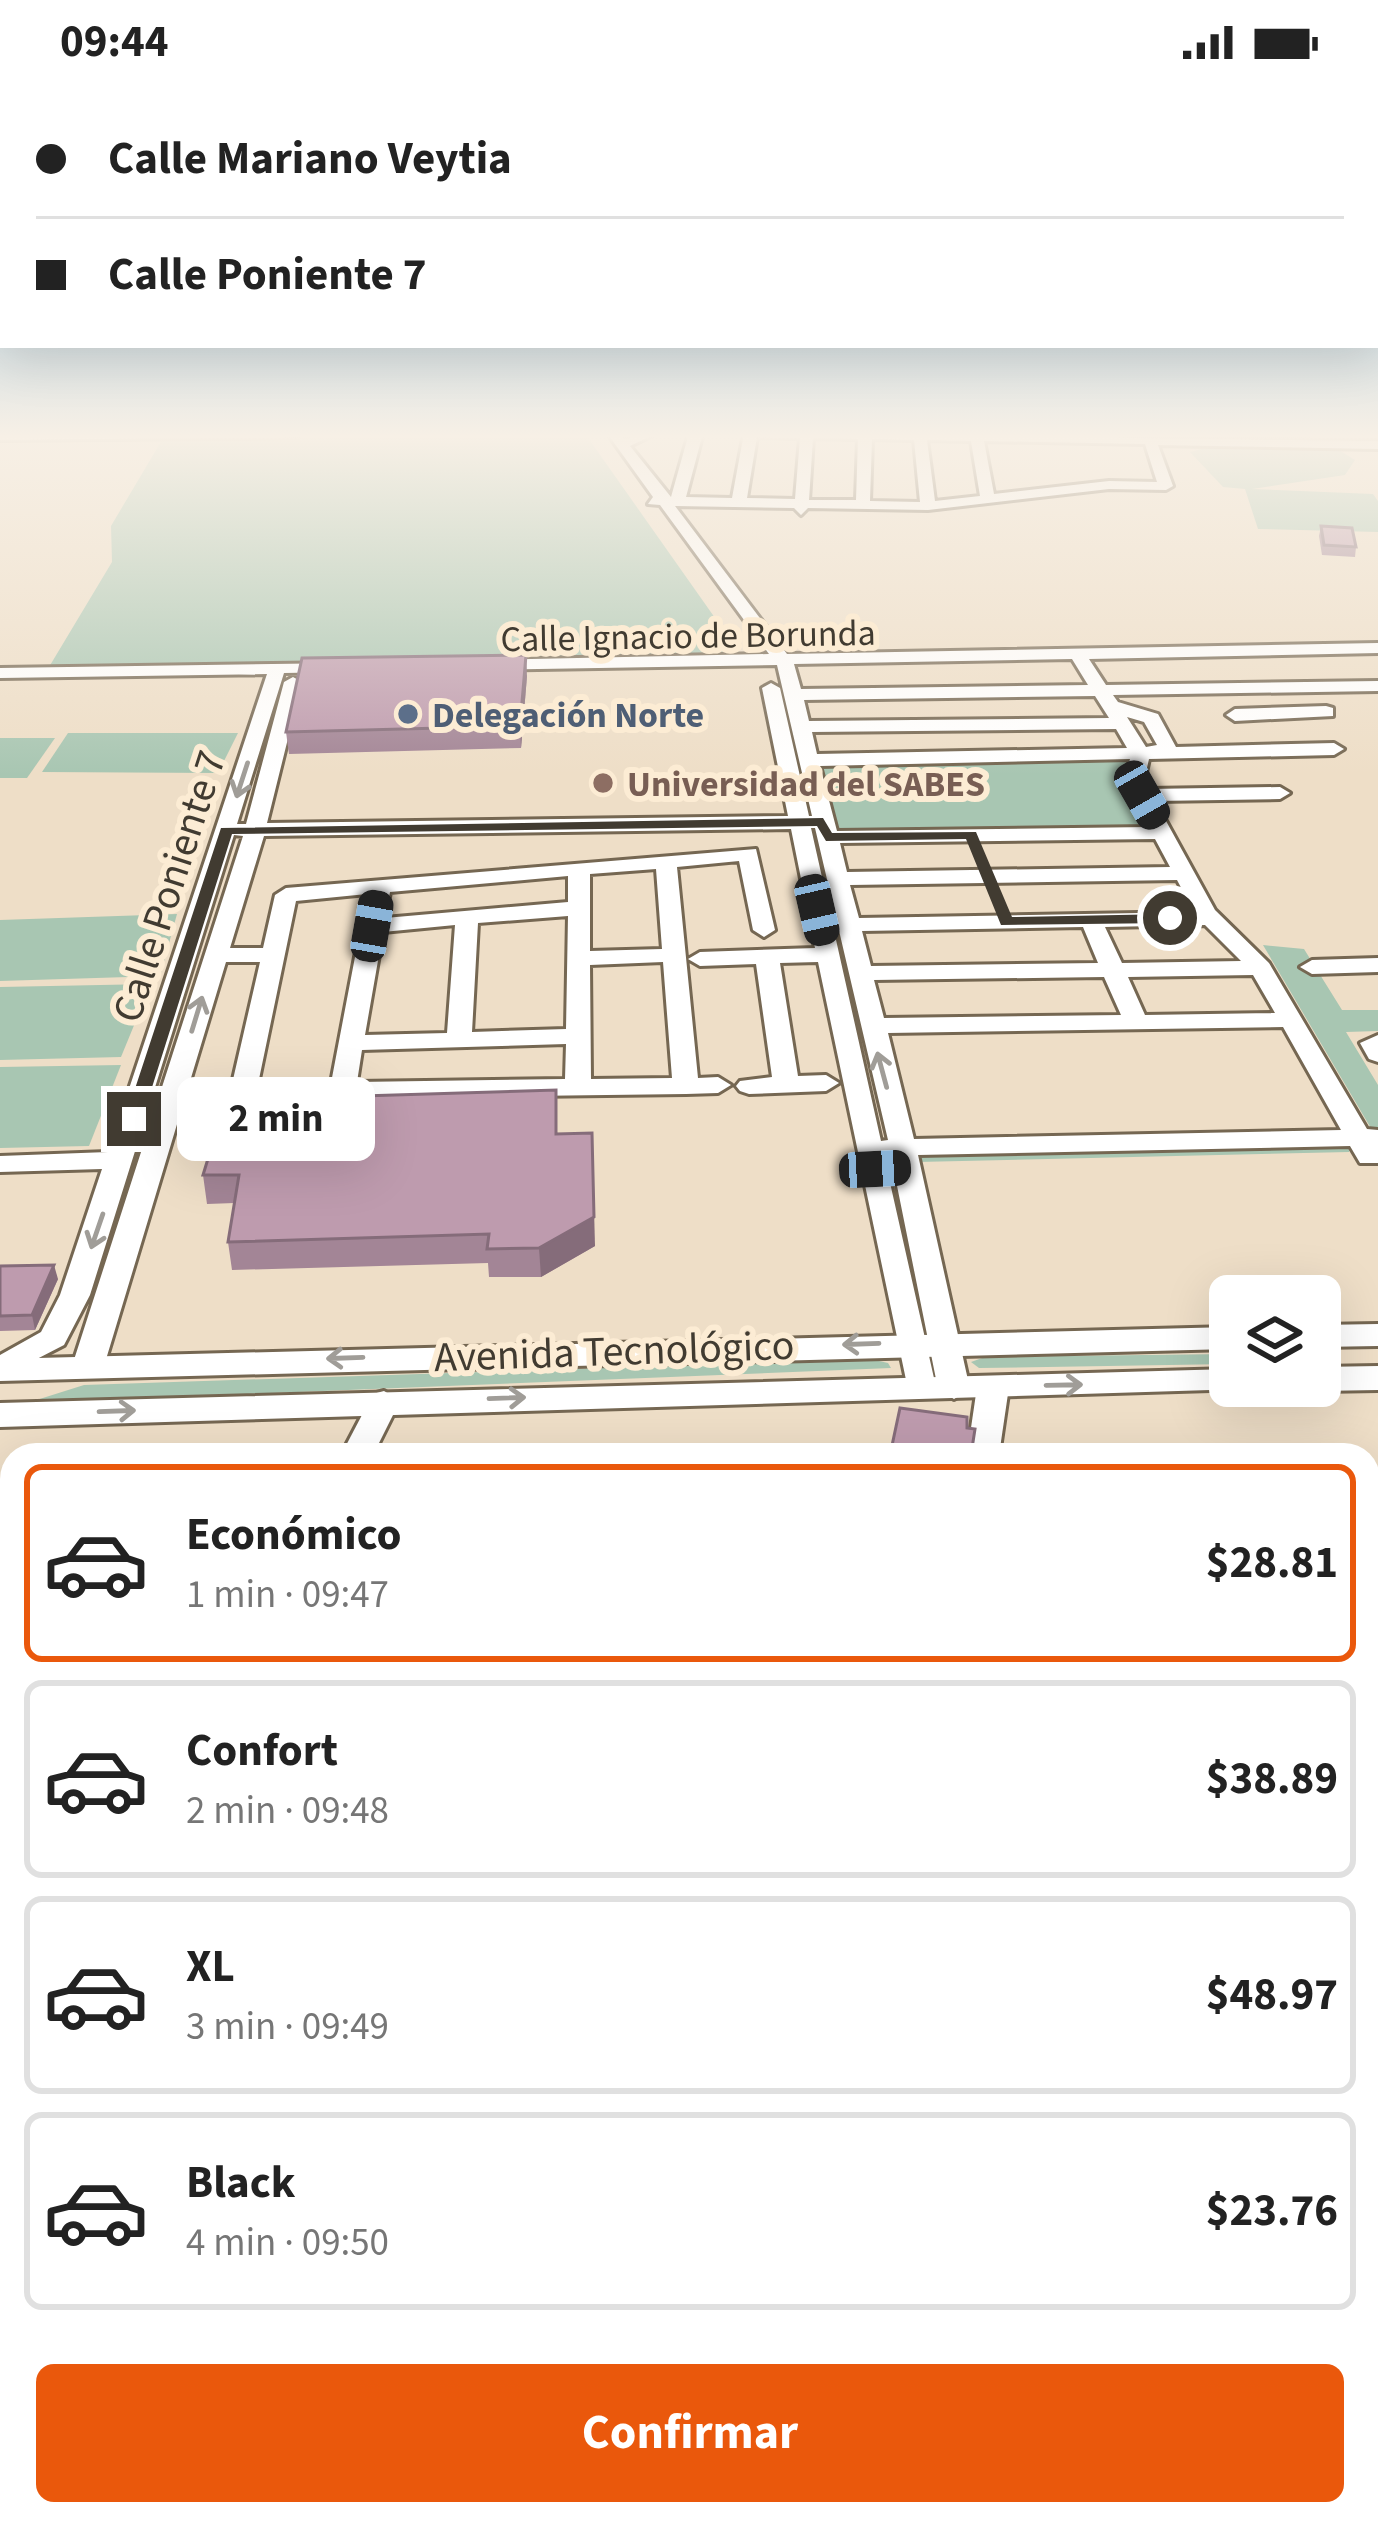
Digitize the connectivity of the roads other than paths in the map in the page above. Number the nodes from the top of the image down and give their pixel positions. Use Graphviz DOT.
graph roads {
  1 [pos="696,547"];
  2 [pos="1378,648"];
  3 [pos="1378,658"];
  4 [pos="1080,660"];
  5 [pos="1283,660"];
  6 [pos="776,663"];
  7 [pos="461,668"];
  8 [pos="362,670"];
  9 [pos="286,671"];
  10 [pos="0,676"];
  11 [pos="1305,686"];
  12 [pos="1378,686"];
  13 [pos="1217,687"];
  14 [pos="793,695"];
  15 [pos="1110,707"];
  16 [pos="1315,712"];
  17 [pos="1235,715"];
  18 [pos="800,727"];
  19 [pos="1263,749"];
  20 [pos="1150,754"];
  21 [pos="808,760"];
  22 [pos="1280,794"];
  23 [pos="1142,795"];
  24 [pos="796,822"];
  25 [pos="226,830"];
  26 [pos="255,830"];
  27 [pos="825,830"];
  28 [pos="1163,833"];
  29 [pos="971,835"];
  30 [pos="666,861"];
  31 [pos="579,869"];
  32 [pos="1181,873"];
  33 [pos="988,877"];
  34 [pos="838,879"];
  35 [pos="380,886"];
  36 [pos="577,908"];
  37 [pos="467,917"];
  38 [pos="1209,917"];
  39 [pos="1091,920"];
  40 [pos="1006,922"];
  41 [pos="847,925"];
  42 [pos="372,926"];
  43 [pos="764,930"];
  44 [pos="274,949"];
  45 [pos="217,950"];
  46 [pos="827,955"];
  47 [pos="688,957"];
  48 [pos="767,957"];
  49 [pos="575,959"];
  50 [pos="1378,964"];
  51 [pos="1312,967"];
  52 [pos="1261,968"];
  53 [pos="1113,970"];
  54 [pos="858,973"];
  55 [pos="1291,1020"];
  56 [pos="1136,1022"];
  57 [pos="871,1026"];
  58 [pos="578,1036"];
  59 [pos="459,1039"];
  60 [pos="1378,1042"];
  61 [pos="351,1043"];
  62 [pos="1378,1054"];
  63 [pos="826,1083"];
  64 [pos="718,1085"];
  65 [pos="786,1085"];
  66 [pos="686,1086"];
  67 [pos="749,1086"];
  68 [pos="578,1089"];
  69 [pos="206,1092"];
  70 [pos="243,1093"];
  71 [pos="342,1094"];
  72 [pos="1371,1147"];
  73 [pos="905,1158"];
  74 [pos="873,1159"];
  75 [pos="121,1160"];
  76 [pos="0,1164"];
  77 [pos="1378,1335"];
  78 [pos="1341,1336"];
  79 [pos="1209,1338"];
  80 [pos="928,1342"];
  81 [pos="88,1366"];
  82 [pos="0,1369"];
  83 [pos="1378,1378"];
  84 [pos="1341,1379"];
  85 [pos="1209,1382"];
  86 [pos="993,1387"];
  87 [pos="937,1388"];
  88 [pos="0,1396"];
  89 [pos="384,1402"];
  90 [pos="0,1415"];
  91 [pos="364,1443"];
  92 [pos="985,1443"];
  1 -- 6 [label="street"];
  2 -- 4 [label="street, Calle Ignacio de Borunda"];
  3 -- 5 [label="street, Calle Ignacio de Borunda"];
  4 -- 5 [label="street, Calle Ignacio de Borunda"];
  4 -- 6 [label="street, Calle Ignacio de Borunda"];
  4 -- 15 [label="street"];
  5 -- 11 [label="street"];
  6 -- 7 [label="street, Calle Ignacio de Borunda"];
  6 -- 14 [label="street"];
  6 -- 24 [label="street"];
  8 -- 9 [label="street"];
  9 -- 10 [label="street"];
  9 -- 25 [label="street, Calle Poniente 7, one-way"];
  9 -- 26 [label="street, Calle Poniente 7"];
  11 -- 12 [label="street"];
  11 -- 13 [label="street"];
  11 -- 16 [label="street"];
  13 -- 15 [label="street"];
  13 -- 17 [label="street"];
  14 -- 15 [label="street"];
  14 -- 18 [label="street"];
  15 -- 18 [label="street"];
  15 -- 20 [label="street"];
  16 -- 17 [label="street"];
  16 -- 19 [label="street"];
  17 -- 19 [label="street"];
  18 -- 21 [label="street"];
  19 -- 20 [label="street"];
  20 -- 21 [label="street"];
  20 -- 23 [label="street"];
  21 -- 27 [label="street"];
  22 -- 23 [label="street"];
  23 -- 28 [label="street"];
  24 -- 26 [label="street"];
  24 -- 27 [label="street"];
  24 -- 46 [label="street"];
  25 -- 26 [label="street"];
  25 -- 75 [label="street, Calle Poniente 7"];
  26 -- 45 [label="street, Calle Poniente 7"];
  27 -- 29 [label="street"];
  27 -- 34 [label="street"];
  28 -- 29 [label="street"];
  28 -- 32 [label="street"];
  29 -- 33 [label="street"];
  30 -- 31 [label="street"];
  30 -- 43 [label="street"];
  30 -- 47 [label="street"];
  31 -- 35 [label="street"];
  31 -- 36 [label="street"];
  32 -- 33 [label="street"];
  32 -- 38 [label="street"];
  33 -- 34 [label="street"];
  33 -- 40 [label="street"];
  34 -- 41 [label="street"];
  35 -- 42 [label="street"];
  35 -- 44 [label="street"];
  36 -- 37 [label="street"];
  36 -- 49 [label="street"];
  37 -- 42 [label="street"];
  37 -- 59 [label="street"];
  38 -- 39 [label="street"];
  38 -- 52 [label="street"];
  39 -- 40 [label="street"];
  39 -- 53 [label="street"];
  40 -- 41 [label="street"];
  41 -- 54 [label="street"];
  42 -- 61 [label="street"];
  44 -- 45 [label="street"];
  44 -- 70 [label="street"];
  81 -- 45 [label="street, Calle Poniente 7, one-way"];
  46 -- 48 [label="street"];
  46 -- 74 [label="street"];
  47 -- 48 [label="street"];
  47 -- 49 [label="street"];
  47 -- 66 [label="street"];
  48 -- 65 [label="street"];
  49 -- 58 [label="street"];
  50 -- 51 [label="street"];
  52 -- 53 [label="street"];
  52 -- 55 [label="street"];
  53 -- 54 [label="street"];
  53 -- 56 [label="street"];
  54 -- 57 [label="street"];
  55 -- 56 [label="street"];
  55 -- 72 [label="street"];
  56 -- 57 [label="street"];
  73 -- 57 [label="street, one-way"];
  58 -- 59 [label="street"];
  58 -- 68 [label="street"];
  59 -- 61 [label="street"];
  60 -- 62 [label="street"];
  61 -- 71 [label="street"];
  63 -- 65 [label="street"];
  64 -- 66 [label="street"];
  65 -- 67 [label="street"];
  66 -- 68 [label="street"];
  68 -- 71 [label="street"];
  69 -- 70 [label="street"];
  70 -- 71 [label="street"];
  72 -- 73 [label="street"];
  73 -- 74 [label="street"];
  73 -- 80 [label="street"];
  74 -- 80 [label="street"];
  75 -- 76 [label="street"];
  75 -- 82 [label="street, Calle Poniente 7, one-way"];
  77 -- 78 [label="main road"];
  79 -- 80 [label="main road, Avenida Tecnológico"];
  80 -- 81 [label="main road, Avenida Tecnológico, one-way"];
  80 -- 87 [label="street"];
  80 -- 87 [label="street"];
  81 -- 82 [label="main road, Avenida Tecnológico"];
  81 -- 88 [label="main road"];
  83 -- 84 [label="main road"];
  86 -- 85 [label="main road, Avenida Tecnológico, one-way"];
  86 -- 87 [label="main road, Avenida Tecnológico"];
  86 -- 92 [label="street"];
  89 -- 87 [label="main road, Avenida Tecnológico, one-way"];
  90 -- 89 [label="main road, Avenida Tecnológico, one-way"];
  89 -- 91 [label="street"];
}
